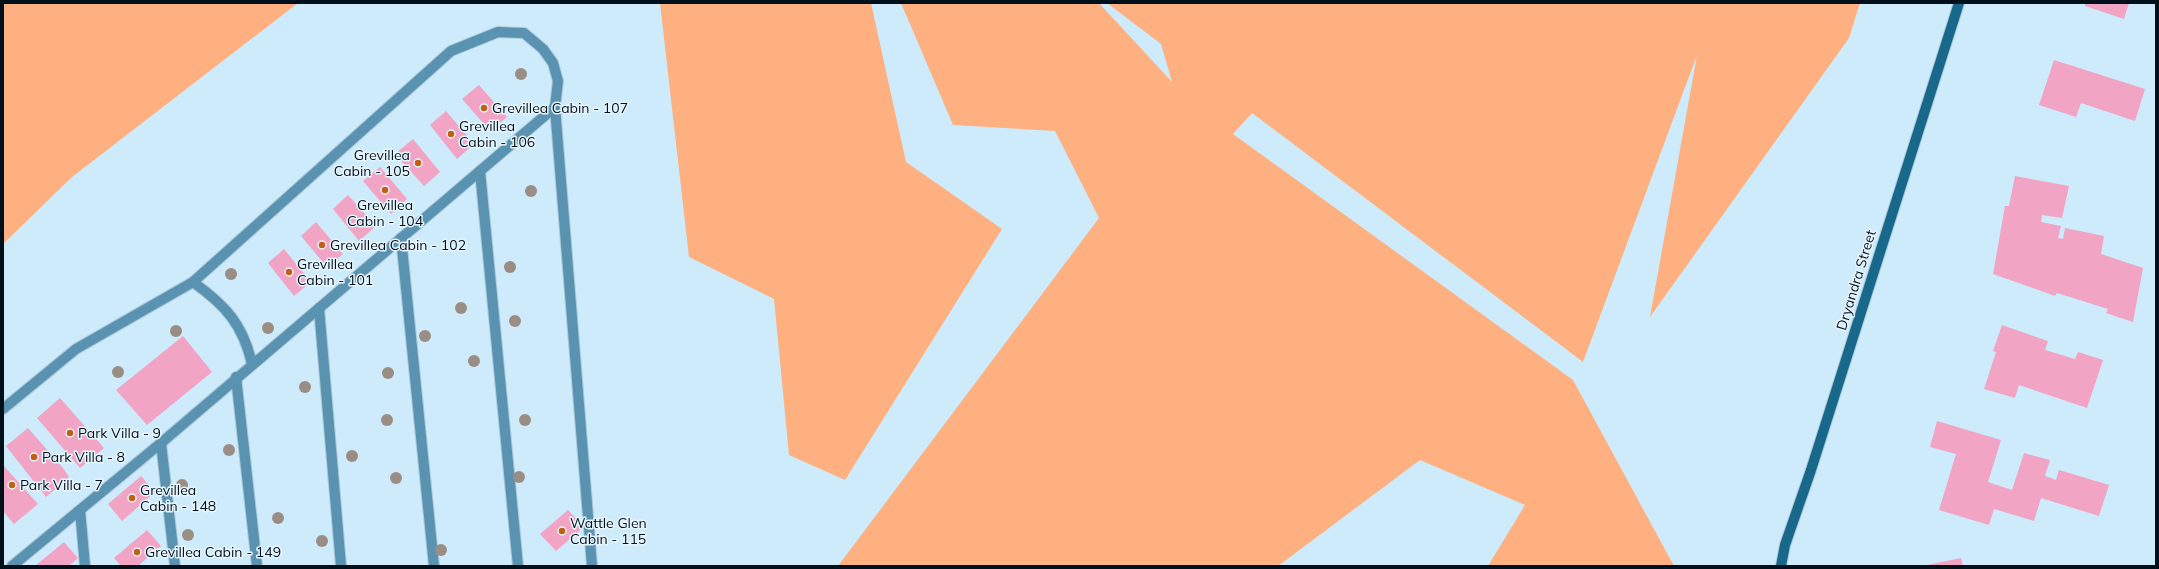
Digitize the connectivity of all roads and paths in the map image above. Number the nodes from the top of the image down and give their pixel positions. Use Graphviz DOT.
graph roads {
  1 [pos="1959,3"];
  2 [pos="555,107"];
  3 [pos="480,171"];
  4 [pos="401,238"];
  5 [pos="193,282"];
  6 [pos="319,308"];
  7 [pos="252,364"];
  8 [pos="236,377"];
  9 [pos="3,409"];
  10 [pos="161,443"];
  11 [pos="80,510"];
  12 [pos="12,566"];
  13 [pos="85,566"];
  14 [pos="175,566"];
  15 [pos="257,566"];
  16 [pos="341,566"];
  17 [pos="434,566"];
  18 [pos="518,566"];
  19 [pos="592,566"];
  20 [pos="1781,566"];
  1 -- 20 [label="street, Dryandra Street"];
  2 -- 3 [label="lane"];
  2 -- 5 [label="lane"];
  2 -- 19 [label="lane"];
  3 -- 4 [label="lane"];
  3 -- 18 [label="lane"];
  4 -- 6 [label="lane"];
  4 -- 17 [label="lane"];
  5 -- 7 [label="lane"];
  5 -- 9 [label="lane"];
  6 -- 7 [label="lane"];
  6 -- 16 [label="lane"];
  7 -- 8 [label="lane"];
  8 -- 10 [label="lane"];
  8 -- 15 [label="lane"];
  10 -- 11 [label="lane"];
  10 -- 14 [label="lane"];
  11 -- 12 [label="lane"];
  11 -- 13 [label="lane"];
}
